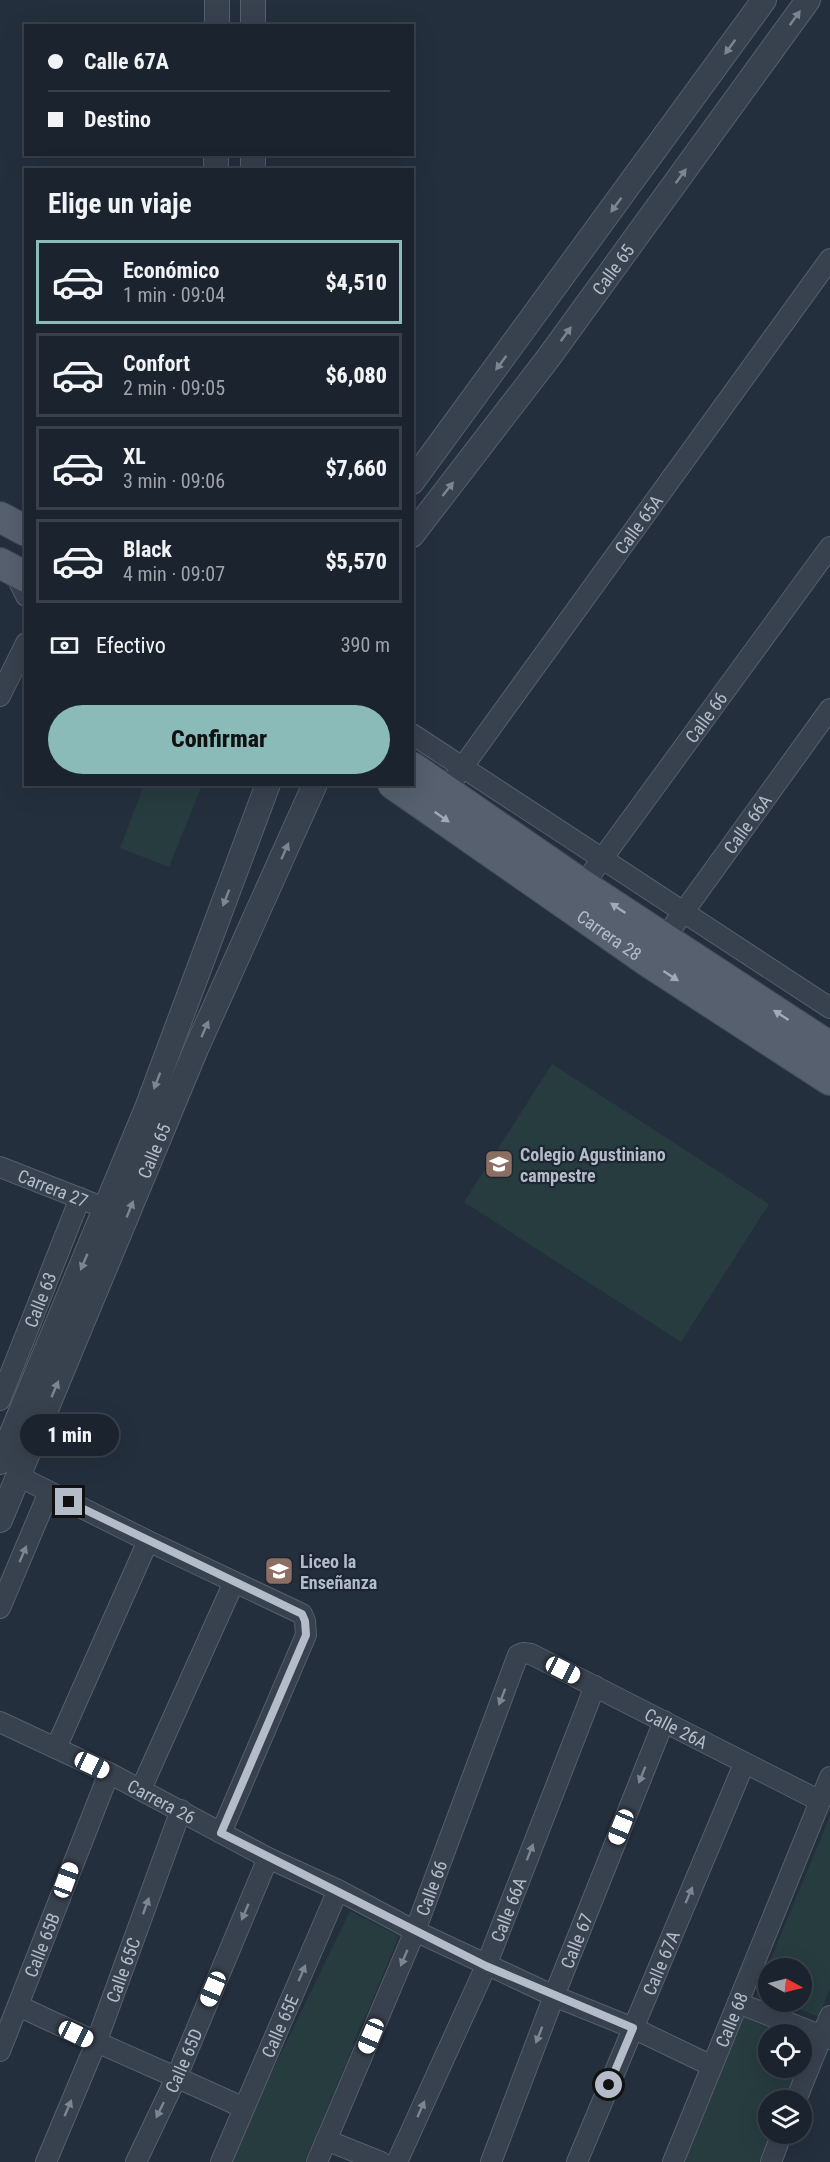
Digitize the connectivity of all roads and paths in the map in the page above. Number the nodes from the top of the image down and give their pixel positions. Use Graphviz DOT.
graph roads {
  1 [pos="217,0"];
  2 [pos="253,0"];
  3 [pos="764,0"];
  4 [pos="808,0"];
  5 [pos="217,24"];
  6 [pos="253,24"];
  7 [pos="830,259"];
  8 [pos="414,479"];
  9 [pos="0,517"];
  10 [pos="24,530"];
  11 [pos="414,532"];
  12 [pos="830,548"];
  13 [pos="24,647"];
  14 [pos="0,696"];
  15 [pos="830,709"];
  16 [pos="414,736"];
  17 [pos="414,768"];
  18 [pos="454,779"];
  19 [pos="267,786"];
  20 [pos="314,786"];
  21 [pos="396,786"];
  22 [pos="602,859"];
  23 [pos="583,885"];
  24 [pos="683,912"];
  25 [pos="664,939"];
  26 [pos="830,1008"];
  27 [pos="830,1047"];
  28 [pos="830,1080"];
  29 [pos="0,1167"];
  30 [pos="80,1198"];
  31 [pos="105,1209"];
  32 [pos="0,1400"];
  33 [pos="8,1421"];
  34 [pos="9,1469"];
  35 [pos="49,1492"];
  36 [pos="0,1520"];
  37 [pos="148,1541"];
  38 [pos="234,1582"];
  39 [pos="0,1608"];
  40 [pos="531,1654"];
  41 [pos="595,1686"];
  42 [pos="664,1721"];
  43 [pos="0,1722"];
  44 [pos="56,1748"];
  45 [pos="744,1764"];
  46 [pos="109,1773"];
  47 [pos="830,1777"];
  48 [pos="141,1789"];
  49 [pos="820,1801"];
  50 [pos="181,1810"];
  51 [pos="221,1833"];
  52 [pos="268,1858"];
  53 [pos="338,1890"];
  54 [pos="415,1931"];
  55 [pos="486,1966"];
  56 [pos="554,1996"];
  57 [pos="738,2003"];
  58 [pos="19,2006"];
  59 [pos="830,2016"];
  60 [pos="633,2028"];
  61 [pos="826,2037"];
  62 [pos="96,2043"];
  63 [pos="0,2051"];
  64 [pos="712,2066"];
  65 [pos="177,2076"];
  66 [pos="801,2090"];
  67 [pos="244,2108"];
  68 [pos="326,2140"];
  69 [pos="778,2144"];
  70 [pos="46,2162"];
  71 [pos="136,2162"];
  72 [pos="220,2162"];
  73 [pos="317,2162"];
  74 [pos="381,2162"];
  75 [pos="397,2162"];
  76 [pos="491,2162"];
  77 [pos="577,2162"];
  78 [pos="673,2162"];
  79 [pos="771,2162"];
  1 -- 5 [label="street"];
  2 -- 6 [label="street"];
  3 -- 8 [label="street, Calle 65, one-way"];
  11 -- 4 [label="street, Calle 65, one-way"];
  7 -- 18 [label="street, Calle 65A"];
  9 -- 10 [label="main road"];
  12 -- 22 [label="street, Calle 66"];
  13 -- 14 [label="street"];
  15 -- 24 [label="street, Calle 66A"];
  16 -- 18 [label="street"];
  17 -- 18 [label="main road, Carrera 28"];
  18 -- 22 [label="street"];
  18 -- 23 [label="main road, Carrera 28"];
  19 -- 31 [label="street, Calle 65, one-way"];
  34 -- 20 [label="street, Calle 65, one-way"];
  21 -- 28 [label="main road, Carrera 28, one-way"];
  22 -- 23 [label="street, Calle 66"];
  22 -- 24 [label="street"];
  25 -- 23 [label="main road, Carrera 28, one-way"];
  24 -- 25 [label="street, Calle 66A"];
  24 -- 26 [label="street"];
  27 -- 25 [label="main road, Carrera 28, one-way"];
  29 -- 30 [label="street, Carrera 27"];
  30 -- 31 [label="street, Carrera 27"];
  30 -- 32 [label="street, Calle 63"];
  31 -- 33 [label="street, Calle 65, one-way"];
  33 -- 34 [label="street, Calle 65"];
  34 -- 35 [label="street"];
  34 -- 36 [label="street, Calle 65"];
  35 -- 37 [label="street"];
  39 -- 35 [label="street, one-way"];
  37 -- 38 [label="street"];
  37 -- 44 [label="street"];
  38 -- 48 [label="street"];
  38 -- 51 [label="street"];
  40 -- 41 [label="street, Calle 26A"];
  40 -- 54 [label="street, Calle 66, one-way"];
  41 -- 42 [label="street, Calle 26A"];
  55 -- 41 [label="street, Calle 66A, one-way"];
  42 -- 45 [label="street, Calle 26A"];
  42 -- 56 [label="street, Calle 67, one-way"];
  43 -- 44 [label="street, Carrera 26"];
  44 -- 46 [label="street, Carrera 26"];
  45 -- 49 [label="street, Calle 26A"];
  60 -- 45 [label="street, Calle 67A, one-way"];
  46 -- 48 [label="street, Carrera 26"];
  46 -- 58 [label="street, Calle 65B"];
  47 -- 49 [label="street, Calle 68"];
  48 -- 50 [label="street, Carrera 26"];
  49 -- 57 [label="street, Calle 68"];
  50 -- 51 [label="street, Carrera 26"];
  62 -- 50 [label="street, Calle 65C, one-way"];
  51 -- 52 [label="street, Carrera 26"];
  52 -- 53 [label="street, Carrera 26"];
  52 -- 65 [label="street, Calle 65D, one-way"];
  53 -- 54 [label="street, Carrera 26"];
  67 -- 53 [label="street, Calle 65E, one-way"];
  54 -- 55 [label="street, Carrera 26"];
  54 -- 68 [label="street, Calle 66, one-way"];
  55 -- 56 [label="street, Carrera 26"];
  75 -- 55 [label="street, Calle 66A, one-way"];
  56 -- 60 [label="street, Carrera 26"];
  56 -- 76 [label="street, Calle 67, one-way"];
  57 -- 61 [label="street"];
  57 -- 64 [label="street, Calle 68"];
  58 -- 62 [label="street"];
  58 -- 63 [label="street, Calle 65B"];
  59 -- 61 [label="street"];
  60 -- 64 [label="street, Carrera 26"];
  60 -- 77 [label="street, Calle 67A"];
  61 -- 66 [label="street"];
  62 -- 65 [label="street"];
  70 -- 62 [label="street, Calle 65C, one-way"];
  64 -- 78 [label="street, Calle 68"];
  65 -- 67 [label="street"];
  65 -- 71 [label="street, Calle 65D, one-way"];
  67 -- 72 [label="street, Calle 65E"];
  68 -- 73 [label="street, Calle 66"];
  68 -- 74 [label="street"];
  69 -- 79 [label="street"];
}
